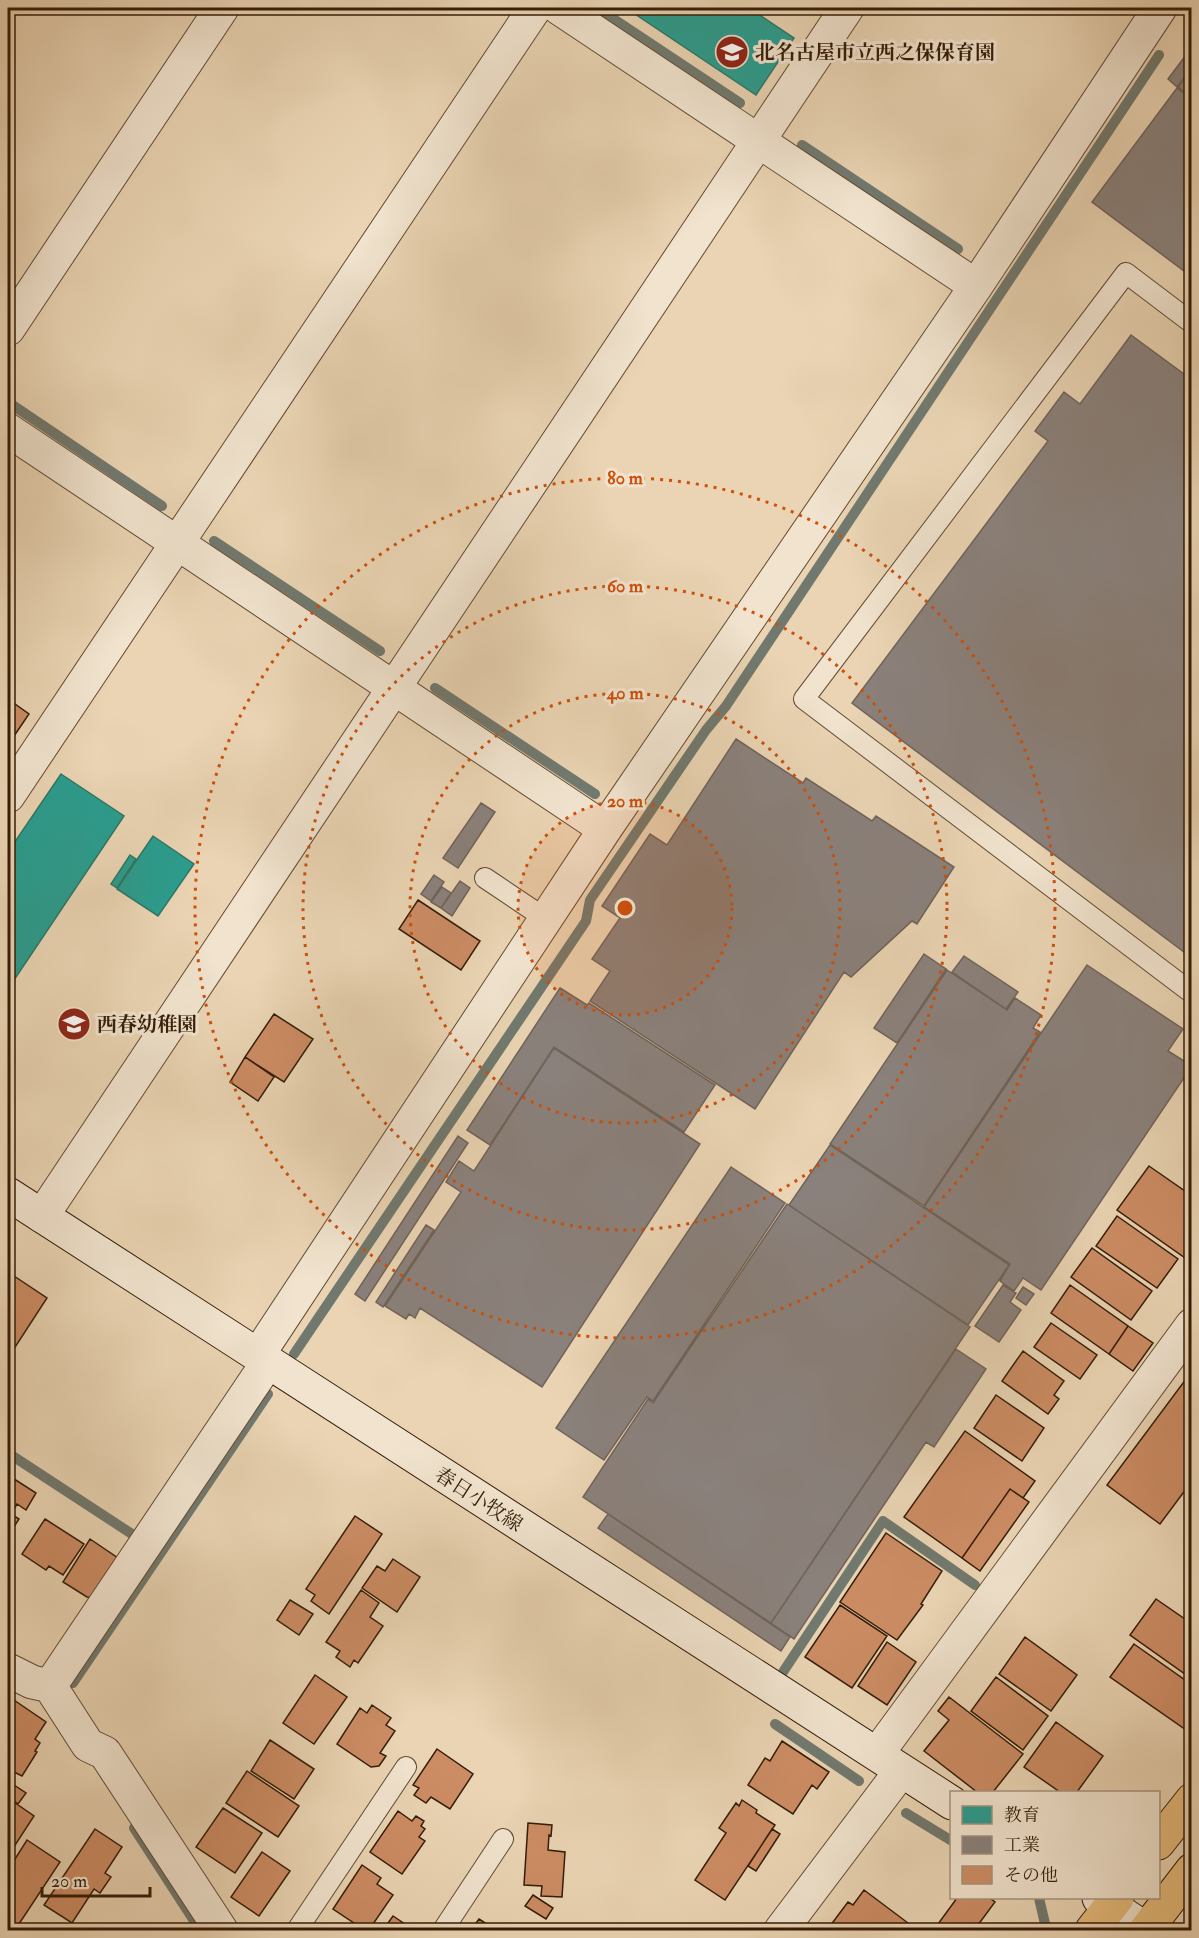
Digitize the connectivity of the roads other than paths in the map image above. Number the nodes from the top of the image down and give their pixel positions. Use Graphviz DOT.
graph roads {
  1 [pos="222,8"];
  2 [pos="535,8"];
  3 [pos="559,8"];
  4 [pos="847,8"];
  5 [pos="1160,8"];
  6 [pos="758,141"];
  7 [pos="976,286"];
  8 [pos="1191,323"];
  9 [pos="8,329"];
  10 [pos="8,430"];
  11 [pos="177,543"];
  12 [pos="394,688"];
  13 [pos="8,796"];
  14 [pos="605,830"];
  15 [pos="485,878"];
  16 [pos="546,919"];
  17 [pos="1191,993"];
  18 [pos="8,1194"];
  19 [pos="42,1216"];
  20 [pos="1191,1326"];
  21 [pos="263,1358"];
  22 [pos="8,1670"];
  23 [pos="50,1686"];
  24 [pos="889,1762"];
  25 [pos="406,1767"];
  26 [pos="1191,1800"];
  27 [pos="950,1802"];
  28 [pos="503,1839"];
  29 [pos="1160,1840"];
  30 [pos="1191,1870"];
  31 [pos="1105,1908"];
  32 [pos="221,1930"];
  33 [pos="297,1930"];
  34 [pos="442,1930"];
  35 [pos="781,1930"];
  36 [pos="1147,1930"];
  1 -- 9 [label="street"];
  2 -- 11 [label="street"];
  3 -- 6 [label="street"];
  4 -- 6 [label="street"];
  5 -- 7 [label="street"];
  6 -- 7 [label="street"];
  6 -- 12 [label="street"];
  7 -- 14 [label="street"];
  8 -- 17 [label="lane"];
  10 -- 11 [label="street"];
  11 -- 12 [label="street"];
  11 -- 13 [label="street"];
  12 -- 14 [label="street"];
  12 -- 19 [label="street"];
  14 -- 16 [label="street"];
  15 -- 16 [label="lane"];
  16 -- 21 [label="street"];
  18 -- 19 [label="street, 春日小牧線"];
  19 -- 21 [label="street, 春日小牧線"];
  20 -- 24 [label="street"];
  21 -- 23 [label="street"];
  21 -- 24 [label="street, 春日小牧線"];
  22 -- 23 [label="street"];
  23 -- 32 [label="street"];
  24 -- 27 [label="street, 春日小牧線"];
  24 -- 35 [label="street"];
  25 -- 33 [label="lane"];
  26 -- 29 [label="main road"];
  28 -- 34 [label="lane"];
  30 -- 36 [label="main road"];
  31 -- 36 [label="street"];
}
